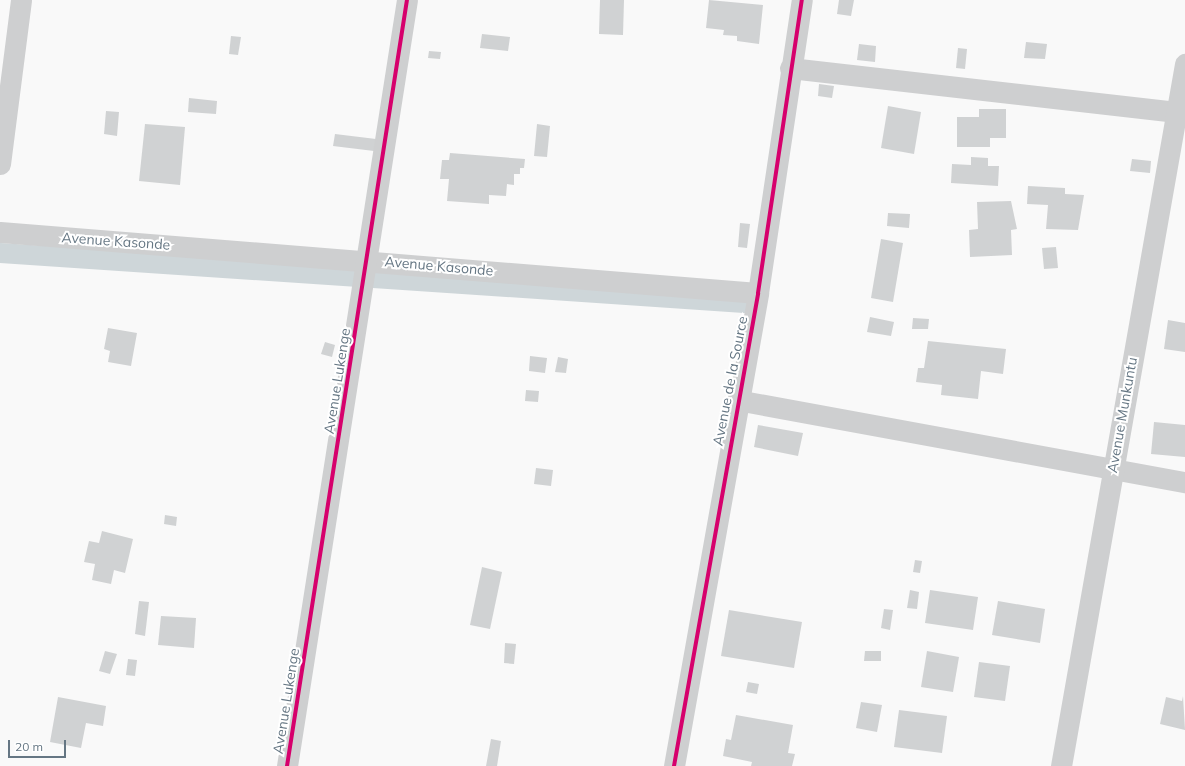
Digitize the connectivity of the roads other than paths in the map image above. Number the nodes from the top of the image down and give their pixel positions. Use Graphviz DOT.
graph roads {
  1 [pos="22,0"];
  2 [pos="407,0"];
  3 [pos="802,0"];
  4 [pos="1185,64"];
  5 [pos="790,68"];
  6 [pos="1177,112"];
  7 [pos="1177,159"];
  8 [pos="0,164"];
  9 [pos="1,233"];
  10 [pos="368,260"];
  11 [pos="758,293"];
  12 [pos="737,400"];
  13 [pos="1112,469"];
  14 [pos="1185,482"];
  15 [pos="287,766"];
  16 [pos="674,766"];
  17 [pos="1061,766"];
  1 -- 8 [label="street"];
  2 -- 10 [label="street, Avenue Lukenge"];
  3 -- 5 [label="street, Avenue de la Source"];
  4 -- 6 [label="street, Avenue Munkuntu"];
  5 -- 6 [label="street"];
  5 -- 11 [label="street, Avenue de la Source"];
  6 -- 7 [label="street, Avenue Munkuntu"];
  7 -- 13 [label="street, Avenue Munkuntu"];
  9 -- 10 [label="street, Avenue Kasonde"];
  10 -- 11 [label="street, Avenue Kasonde"];
  10 -- 15 [label="street, Avenue Lukenge"];
  11 -- 12 [label="street, Avenue de la Source"];
  12 -- 13 [label="street"];
  12 -- 16 [label="street, Avenue de la Source"];
  13 -- 14 [label="street"];
  13 -- 17 [label="street, Avenue Munkuntu"];
}
